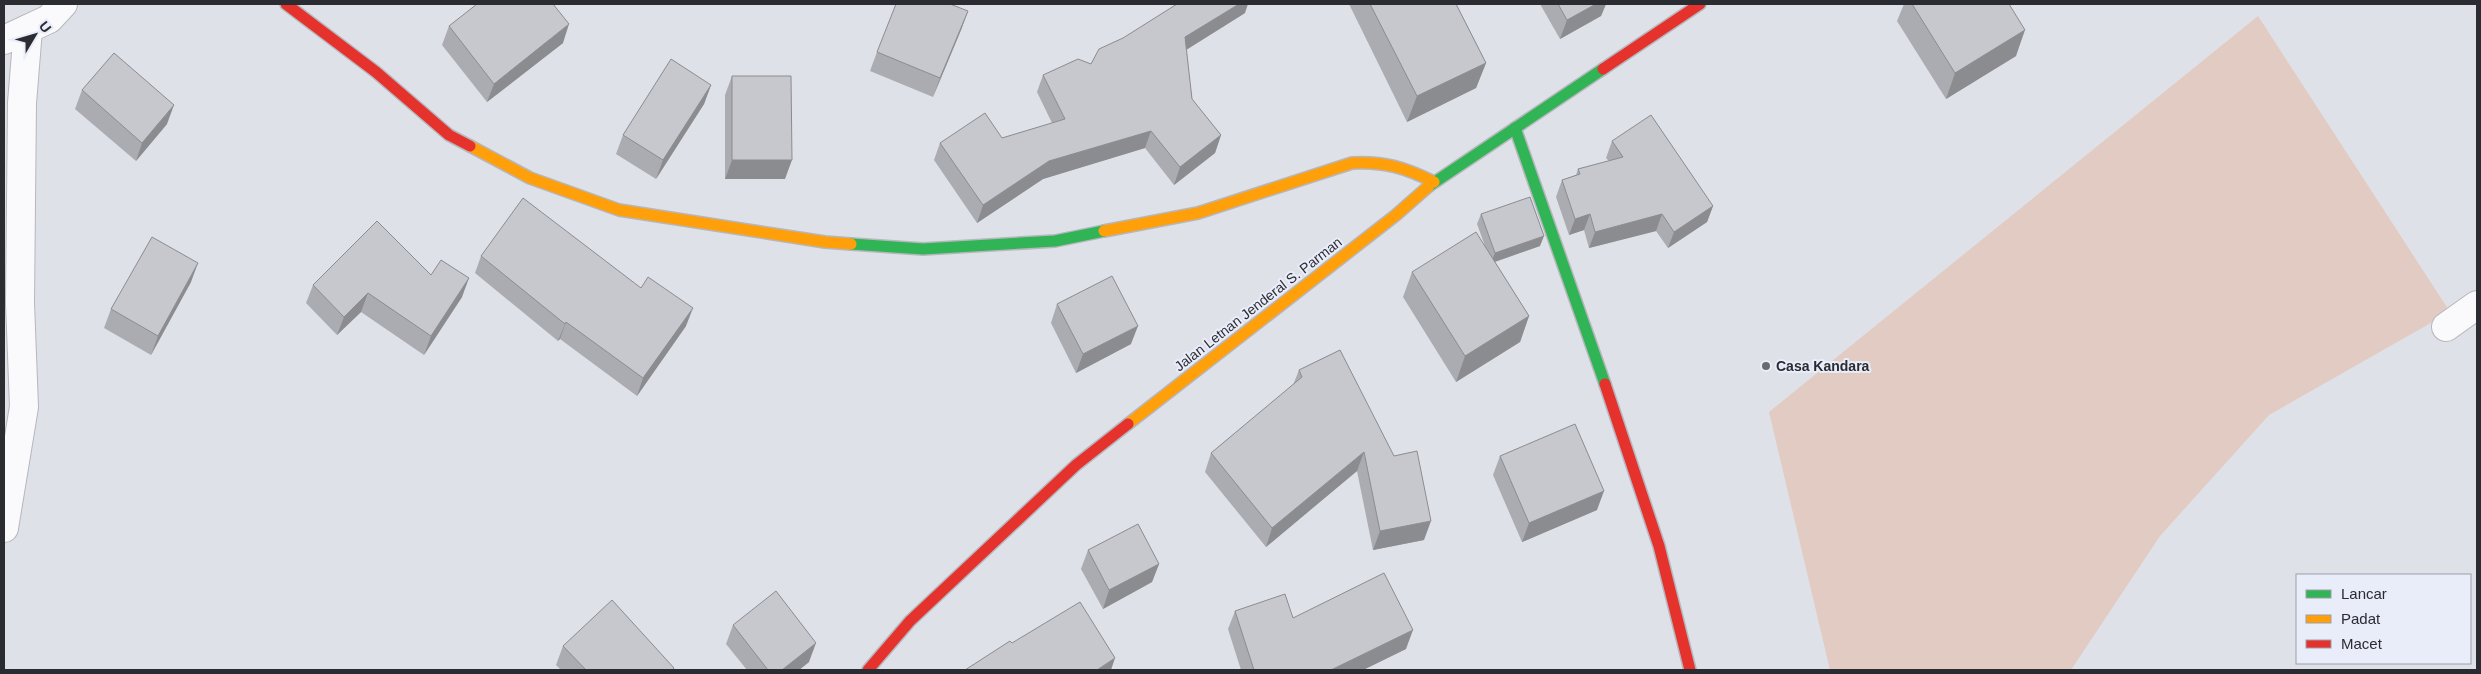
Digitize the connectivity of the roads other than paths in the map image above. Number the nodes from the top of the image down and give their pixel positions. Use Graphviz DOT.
graph roads {
  1 [pos="63,4"];
  2 [pos="286,4"];
  3 [pos="1700,4"];
  4 [pos="16,34"];
  5 [pos="1515,128"];
  6 [pos="1434,182"];
  7 [pos="2477,306"];
  8 [pos="2446,327"];
  9 [pos="4,528"];
  10 [pos="868,670"];
  11 [pos="1690,670"];
  1 -- 4 [label="street"];
  2 -- 6 [label="street"];
  3 -- 5 [label="street, Jalan Letnan Jenderal S. Parman"];
  4 -- 9 [label="street"];
  5 -- 6 [label="street, Jalan Letnan Jenderal S. Parman"];
  5 -- 11 [label="street"];
  6 -- 10 [label="street, Jalan Letnan Jenderal S. Parman"];
  7 -- 8 [label="street"];
}
